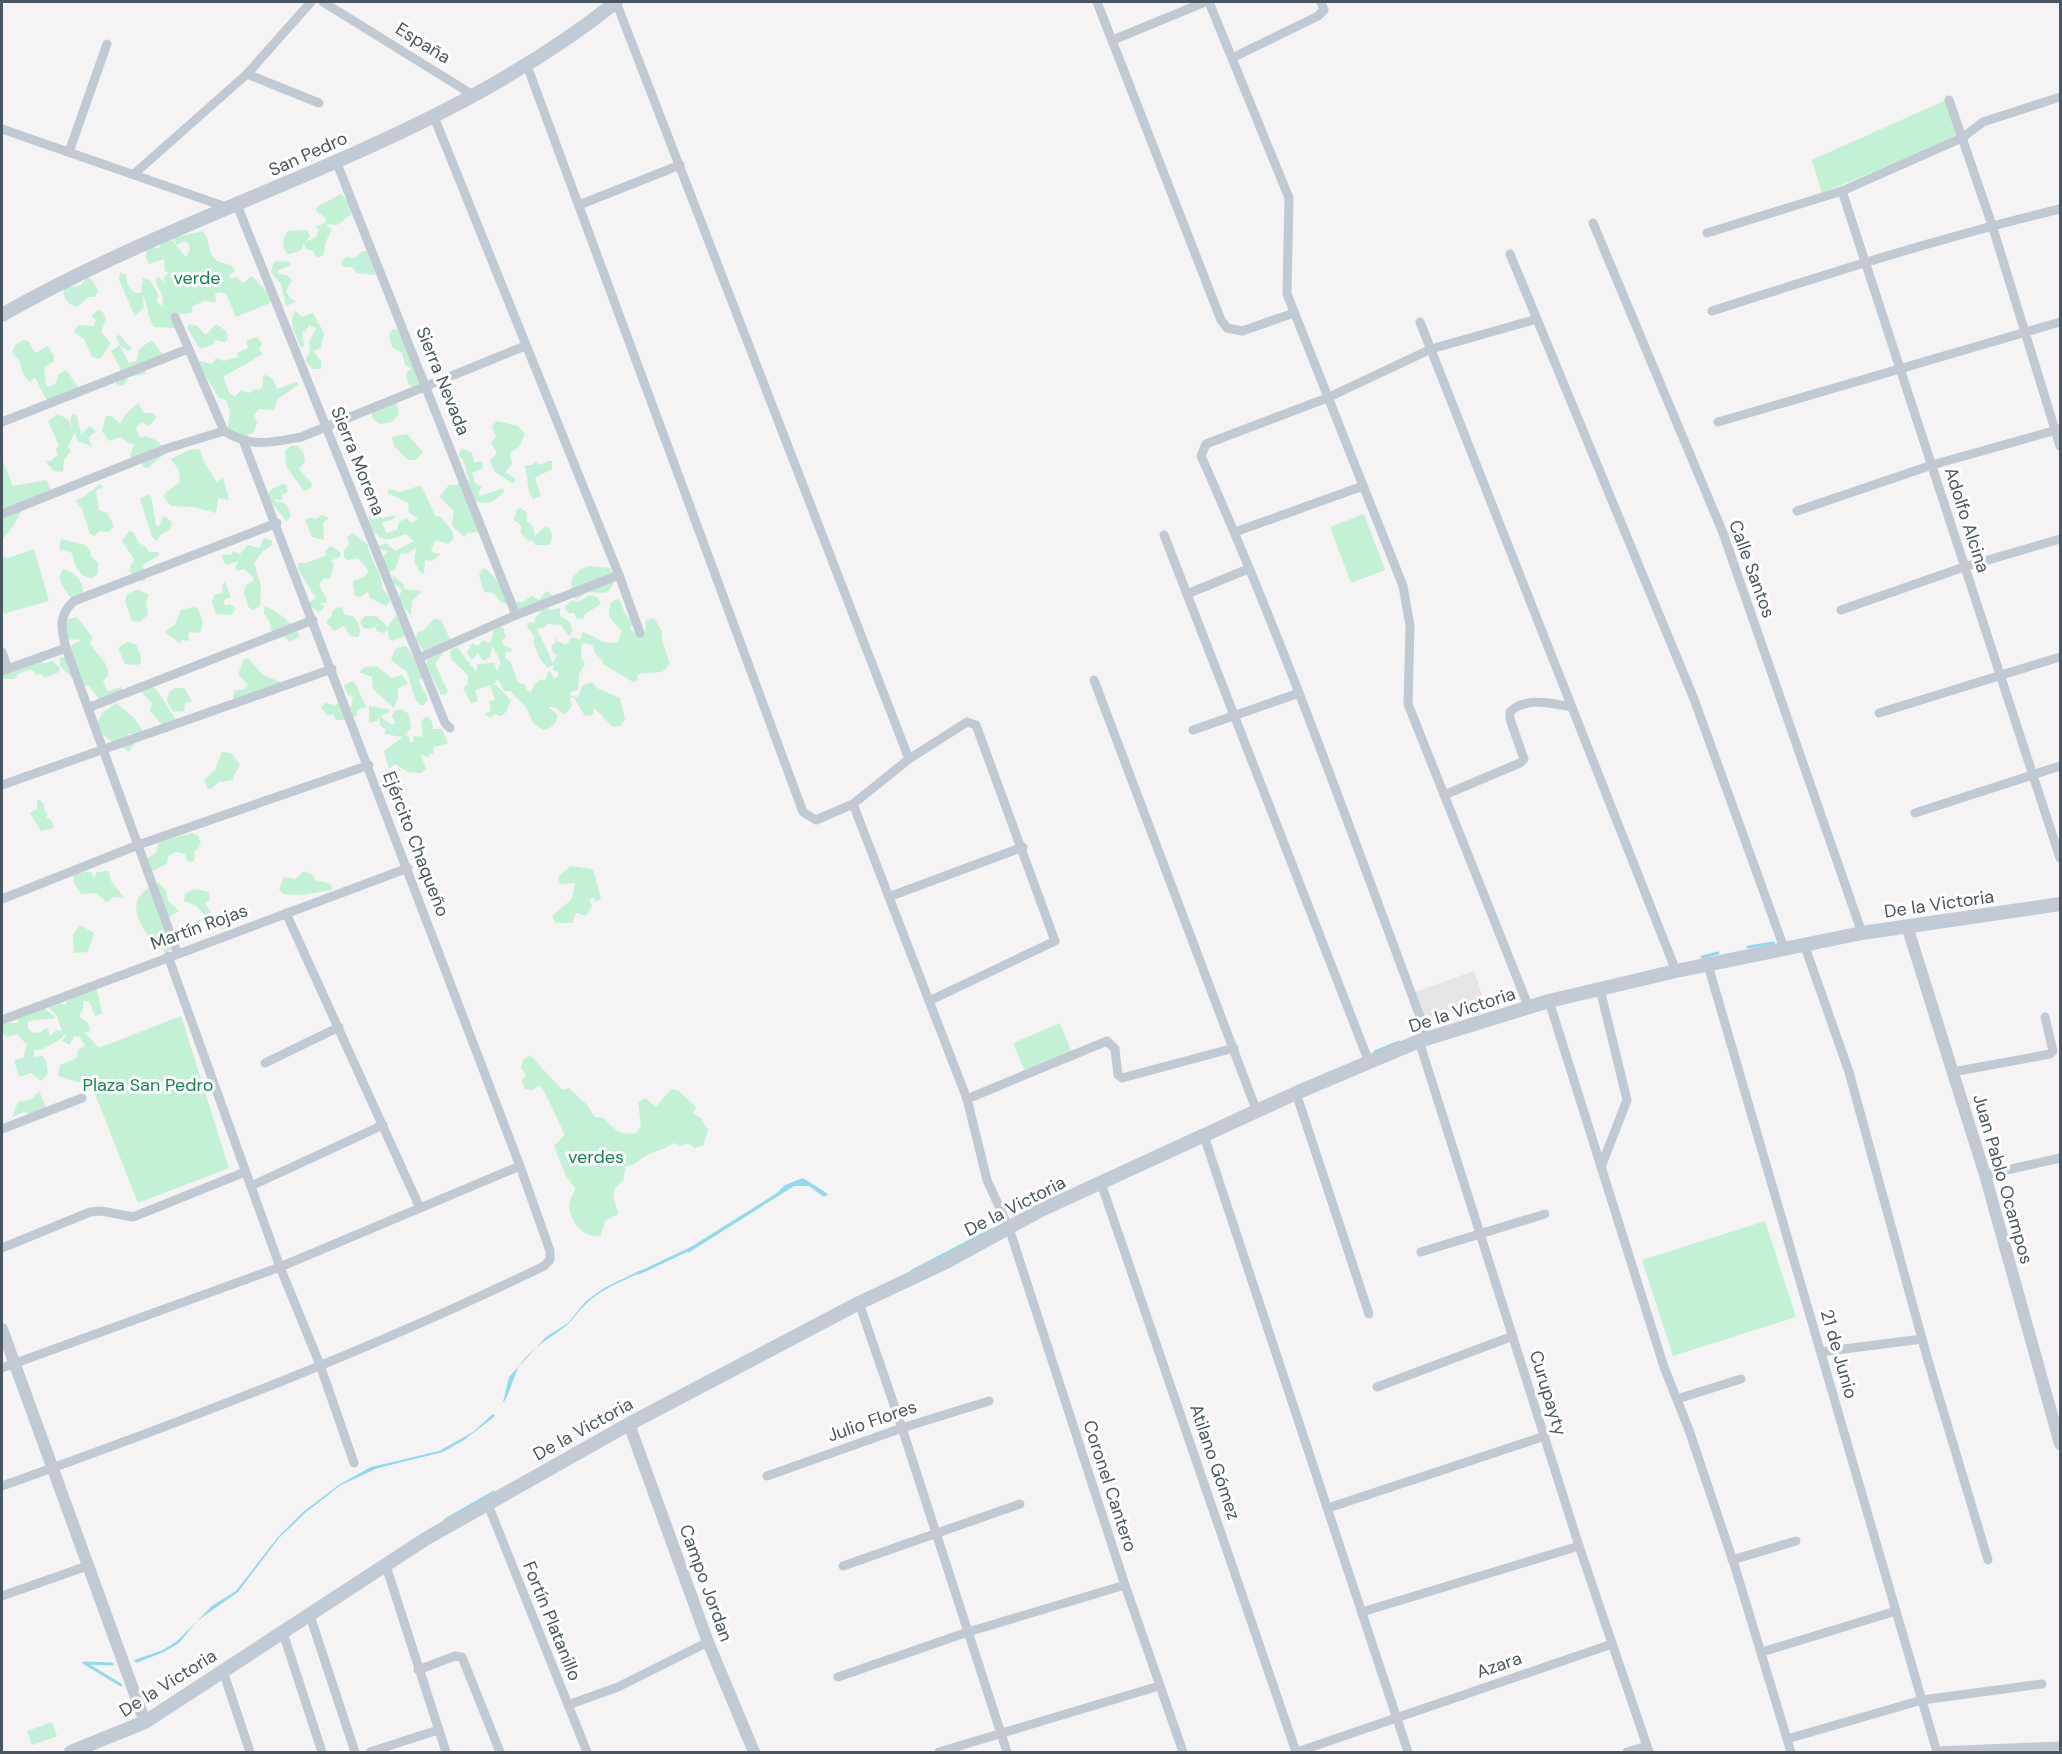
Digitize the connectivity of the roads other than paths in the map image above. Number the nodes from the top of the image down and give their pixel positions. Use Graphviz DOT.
graph roads {
  1 [pos="311,2"];
  2 [pos="325,2"];
  3 [pos="616,2"];
  4 [pos="1097,2"];
  5 [pos="1207,2"];
  6 [pos="1321,2"];
  7 [pos="1113,40"];
  8 [pos="107,44"];
  9 [pos="1232,58"];
  10 [pos="526,63"];
  11 [pos="247,74"];
  12 [pos="473,95"];
  13 [pos="2061,97"];
  14 [pos="1949,99"];
  15 [pos="319,103"];
  16 [pos="434,117"];
  17 [pos="2,129"];
  18 [pos="1962,138"];
  19 [pos="69,152"];
  20 [pos="336,160"];
  21 [pos="680,165"];
  22 [pos="134,174"];
  23 [pos="1842,191"];
  24 [pos="579,205"];
  25 [pos="233,207"];
  26 [pos="2061,209"];
  27 [pos="1593,223"];
  28 [pos="1992,225"];
  29 [pos="1707,233"];
  30 [pos="1510,254"];
  31 [pos="1865,261"];
  32 [pos="1712,311"];
  33 [pos="1294,313"];
  34 [pos="2,315"];
  35 [pos="175,317"];
  36 [pos="1537,318"];
  37 [pos="1420,322"];
  38 [pos="2061,322"];
  39 [pos="2024,331"];
  40 [pos="525,346"];
  41 [pos="188,349"];
  42 [pos="1431,349"];
  43 [pos="1900,367"];
  44 [pos="426,384"];
  45 [pos="1327,398"];
  46 [pos="2,422"];
  47 [pos="1718,422"];
  48 [pos="326,426"];
  49 [pos="2058,430"];
  50 [pos="224,431"];
  51 [pos="244,443"];
  52 [pos="2061,446"];
  53 [pos="1932,465"];
  54 [pos="1363,486"];
  55 [pos="1797,511"];
  56 [pos="2,514"];
  57 [pos="277,523"];
  58 [pos="1235,532"];
  59 [pos="1164,535"];
  60 [pos="2061,539"];
  61 [pos="1964,567"];
  62 [pos="1248,569"];
  63 [pos="619,575"];
  64 [pos="1187,594"];
  65 [pos="1841,610"];
  66 [pos="516,615"];
  67 [pos="313,620"];
  68 [pos="640,633"];
  69 [pos="66,648"];
  70 [pos="2,652"];
  71 [pos="2061,657"];
  72 [pos="419,658"];
  73 [pos="332,669"];
  74 [pos="5,670"];
  75 [pos="2001,677"];
  76 [pos="1094,680"];
  77 [pos="1299,693"];
  78 [pos="90,707"];
  79 [pos="1572,707"];
  80 [pos="1879,713"];
  81 [pos="1235,715"];
  82 [pos="450,728"];
  83 [pos="1193,730"];
  84 [pos="105,748"];
  85 [pos="909,759"];
  86 [pos="369,765"];
  87 [pos="2061,766"];
  88 [pos="2033,774"];
  89 [pos="2,785"];
  90 [pos="1444,795"];
  91 [pos="853,804"];
  92 [pos="1915,813"];
  93 [pos="138,845"];
  94 [pos="1023,846"];
  95 [pos="2061,858"];
  96 [pos="408,868"];
  97 [pos="891,896"];
  98 [pos="2,899"];
  99 [pos="2061,904"];
  100 [pos="286,913"];
  101 [pos="1907,926"];
  102 [pos="1862,933"];
  103 [pos="1804,944"];
  104 [pos="1784,948"];
  105 [pos="173,954"];
  106 [pos="1708,965"];
  107 [pos="1676,971"];
  108 [pos="1600,989"];
  109 [pos="929,1001"];
  110 [pos="1549,1001"];
  111 [pos="2,1007"];
  112 [pos="1529,1008"];
  113 [pos="2045,1017"];
  114 [pos="3,1019"];
  115 [pos="339,1027"];
  116 [pos="1423,1040"];
  117 [pos="1234,1048"];
  118 [pos="1369,1062"];
  119 [pos="265,1063"];
  120 [pos="1953,1072"];
  121 [pos="1296,1093"];
  122 [pos="82,1098"];
  123 [pos="967,1099"];
  124 [pos="1257,1112"];
  125 [pos="383,1125"];
  126 [pos="2,1129"];
  127 [pos="1204,1136"];
  128 [pos="2061,1158"];
  129 [pos="520,1166"];
  130 [pos="1601,1167"];
  131 [pos="245,1172"];
  132 [pos="1985,1175"];
  133 [pos="1101,1183"];
  134 [pos="251,1186"];
  135 [pos="420,1208"];
  136 [pos="1545,1214"];
  137 [pos="1009,1228"];
  138 [pos="1481,1233"];
  139 [pos="2,1248"];
  140 [pos="1421,1252"];
  141 [pos="280,1267"];
  142 [pos="859,1304"];
  143 [pos="1369,1314"];
  144 [pos="2,1329"];
  145 [pos="1513,1336"];
  146 [pos="1922,1339"];
  147 [pos="1821,1352"];
  148 [pos="14,1363"];
  149 [pos="320,1365"];
  150 [pos="2,1368"];
  151 [pos="1741,1379"];
  152 [pos="1377,1387"];
  153 [pos="1677,1399"];
  154 [pos="989,1401"];
  155 [pos="629,1424"];
  156 [pos="902,1428"];
  157 [pos="1545,1436"];
  158 [pos="2061,1444"];
  159 [pos="354,1463"];
  160 [pos="52,1468"];
  161 [pos="767,1476"];
  162 [pos="2,1486"];
  163 [pos="487,1502"];
  164 [pos="1020,1504"];
  165 [pos="1328,1508"];
  166 [pos="935,1532"];
  167 [pos="1796,1541"];
  168 [pos="1579,1546"];
  169 [pos="1732,1560"];
  170 [pos="1988,1560"];
  171 [pos="87,1566"];
  172 [pos="386,1566"];
  173 [pos="843,1566"];
  174 [pos="1125,1585"];
  175 [pos="2,1596"];
  176 [pos="1362,1611"];
  177 [pos="1896,1611"];
  178 [pos="310,1616"];
  179 [pos="968,1632"];
  180 [pos="283,1633"];
  181 [pos="708,1642"];
  182 [pos="1612,1644"];
  183 [pos="1762,1652"];
  184 [pos="418,1670"];
  185 [pos="223,1671"];
  186 [pos="838,1677"];
  187 [pos="2042,1684"];
  188 [pos="1159,1686"];
  189 [pos="1922,1700"];
  190 [pos="568,1705"];
  191 [pos="1397,1717"];
  192 [pos="145,1722"];
  193 [pos="438,1730"];
  194 [pos="1001,1732"];
  195 [pos="1787,1739"];
  196 [pos="2061,1746"];
  197 [pos="1648,1749"];
  198 [pos="71,1752"];
  199 [pos="250,1752"];
  200 [pos="322,1752"];
  201 [pos="355,1752"];
  202 [pos="370,1752"];
  203 [pos="446,1752"];
  204 [pos="500,1752"];
  205 [pos="587,1752"];
  206 [pos="754,1752"];
  207 [pos="939,1752"];
  208 [pos="1007,1752"];
  209 [pos="1183,1752"];
  210 [pos="1297,1752"];
  211 [pos="1408,1752"];
  212 [pos="1627,1752"];
  213 [pos="1791,1752"];
  214 [pos="1937,1752"];
  1 -- 11 [label="street"];
  2 -- 12 [label="street, España"];
  3 -- 10 [label="main road, San Pedro"];
  3 -- 21 [label="street"];
  4 -- 7 [label="street"];
  5 -- 7 [label="street"];
  5 -- 9 [label="street"];
  6 -- 9 [label="street"];
  7 -- 33 [label="street"];
  8 -- 19 [label="street"];
  9 -- 33 [label="street"];
  10 -- 12 [label="main road, San Pedro"];
  10 -- 24 [label="street"];
  11 -- 15 [label="street"];
  11 -- 22 [label="street"];
  12 -- 16 [label="main road, San Pedro"];
  13 -- 18 [label="street"];
  14 -- 18 [label="street"];
  16 -- 20 [label="main road, San Pedro"];
  16 -- 40 [label="street"];
  17 -- 19 [label="street"];
  18 -- 23 [label="street"];
  18 -- 28 [label="street"];
  19 -- 22 [label="street"];
  20 -- 25 [label="main road, San Pedro"];
  20 -- 44 [label="street, Sierra Nevada"];
  21 -- 24 [label="street"];
  21 -- 85 [label="street"];
  22 -- 25 [label="street"];
  23 -- 29 [label="street"];
  23 -- 31 [label="street, Adolfo Alcina"];
  24 -- 91 [label="street"];
  25 -- 34 [label="main road, San Pedro"];
  25 -- 48 [label="street, Sierra Morena"];
  26 -- 28 [label="street"];
  27 -- 102 [label="street, Calle Santos"];
  28 -- 31 [label="street"];
  28 -- 39 [label="street"];
  30 -- 36 [label="street"];
  31 -- 32 [label="street"];
  31 -- 43 [label="street, Adolfo Alcina"];
  33 -- 45 [label="street"];
  35 -- 41 [label="street"];
  36 -- 42 [label="street"];
  36 -- 104 [label="street"];
  37 -- 42 [label="street"];
  38 -- 39 [label="street"];
  39 -- 43 [label="street"];
  39 -- 49 [label="street"];
  40 -- 44 [label="street"];
  40 -- 63 [label="street"];
  41 -- 46 [label="street"];
  41 -- 50 [label="street"];
  42 -- 45 [label="street"];
  42 -- 79 [label="street"];
  43 -- 47 [label="street"];
  43 -- 53 [label="street, Adolfo Alcina"];
  44 -- 48 [label="street"];
  44 -- 66 [label="street, Sierra Nevada"];
  45 -- 54 [label="street"];
  45 -- 58 [label="street, Curupayty"];
  48 -- 51 [label="street"];
  48 -- 72 [label="street, Sierra Morena"];
  49 -- 52 [label="street"];
  49 -- 53 [label="street"];
  50 -- 51 [label="street"];
  50 -- 56 [label="street"];
  51 -- 57 [label="street, Ejército Chaqueño"];
  53 -- 55 [label="street"];
  53 -- 61 [label="street, Adolfo Alcina"];
  54 -- 58 [label="street"];
  54 -- 90 [label="street"];
  57 -- 67 [label="street, Ejército Chaqueño"];
  57 -- 69 [label="street"];
  58 -- 62 [label="street, Curupayty"];
  59 -- 64 [label="street"];
  60 -- 61 [label="street"];
  61 -- 65 [label="street"];
  61 -- 75 [label="street, Adolfo Alcina"];
  62 -- 64 [label="street"];
  62 -- 77 [label="street, Curupayty"];
  63 -- 66 [label="street"];
  63 -- 68 [label="street"];
  64 -- 81 [label="street"];
  66 -- 72 [label="street"];
  67 -- 73 [label="street, Ejército Chaqueño"];
  67 -- 78 [label="street"];
  69 -- 74 [label="street"];
  69 -- 78 [label="street"];
  70 -- 74 [label="street"];
  71 -- 75 [label="street"];
  72 -- 82 [label="street, Sierra Morena"];
  73 -- 84 [label="street"];
  73 -- 86 [label="street, Ejército Chaqueño"];
  75 -- 80 [label="street"];
  75 -- 88 [label="street, Adolfo Alcina"];
  76 -- 117 [label="street"];
  77 -- 81 [label="street"];
  77 -- 116 [label="street, Curupayty"];
  78 -- 84 [label="street"];
  79 -- 90 [label="street"];
  79 -- 107 [label="street"];
  81 -- 83 [label="street"];
  81 -- 118 [label="street"];
  84 -- 89 [label="street"];
  84 -- 93 [label="street"];
  85 -- 91 [label="street"];
  85 -- 94 [label="street"];
  86 -- 93 [label="street"];
  86 -- 96 [label="street, Ejército Chaqueño"];
  87 -- 88 [label="street"];
  88 -- 92 [label="street"];
  88 -- 95 [label="street, Adolfo Alcina"];
  90 -- 112 [label="street"];
  91 -- 97 [label="street, Coronel Cantero"];
  93 -- 98 [label="street"];
  93 -- 105 [label="street"];
  94 -- 97 [label="street"];
  94 -- 109 [label="street"];
  96 -- 100 [label="street, Martín Rojas"];
  96 -- 129 [label="street, Ejército Chaqueño"];
  97 -- 109 [label="street, Coronel Cantero"];
  99 -- 101 [label="main road, De la Victoria"];
  100 -- 105 [label="street, Martín Rojas"];
  100 -- 115 [label="street"];
  101 -- 102 [label="main road, De la Victoria"];
  101 -- 120 [label="street, Juan Pablo Ocampos"];
  102 -- 103 [label="main road, De la Victoria"];
  103 -- 104 [label="main road, De la Victoria"];
  103 -- 146 [label="street"];
  104 -- 106 [label="main road, De la Victoria"];
  105 -- 114 [label="street, Martín Rojas"];
  105 -- 131 [label="street"];
  106 -- 107 [label="main road, De la Victoria"];
  106 -- 147 [label="street, 21 de Junio"];
  107 -- 108 [label="main road, De la Victoria"];
  108 -- 110 [label="main road, De la Victoria"];
  108 -- 130 [label="street"];
  109 -- 123 [label="street, Coronel Cantero"];
  110 -- 112 [label="main road, De la Victoria"];
  110 -- 130 [label="street"];
  111 -- 114 [label="street"];
  112 -- 116 [label="main road, De la Victoria"];
  113 -- 120 [label="street"];
  115 -- 119 [label="street"];
  115 -- 125 [label="street"];
  116 -- 118 [label="main road, De la Victoria"];
  116 -- 138 [label="street, Curupayty"];
  117 -- 123 [label="street"];
  117 -- 124 [label="street"];
  118 -- 121 [label="main road, De la Victoria"];
  120 -- 132 [label="street, Juan Pablo Ocampos"];
  121 -- 124 [label="main road, De la Victoria"];
  121 -- 143 [label="street"];
  122 -- 126 [label="street"];
  123 -- 137 [label="street, Coronel Cantero"];
  124 -- 127 [label="main road, De la Victoria"];
  125 -- 134 [label="street"];
  125 -- 135 [label="street"];
  127 -- 133 [label="main road, De la Victoria"];
  127 -- 165 [label="street"];
  128 -- 132 [label="street"];
  129 -- 135 [label="street"];
  129 -- 149 [label="street, Ejército Chaqueño"];
  130 -- 153 [label="street"];
  131 -- 134 [label="street"];
  131 -- 139 [label="street"];
  132 -- 158 [label="street, Juan Pablo Ocampos"];
  133 -- 137 [label="main road, De la Victoria"];
  133 -- 210 [label="street, Atilano Gómez"];
  134 -- 141 [label="street"];
  135 -- 141 [label="street"];
  136 -- 138 [label="street"];
  137 -- 142 [label="main road, De la Victoria"];
  137 -- 174 [label="street, Coronel Cantero"];
  138 -- 140 [label="street"];
  138 -- 145 [label="street, Curupayty"];
  141 -- 148 [label="street"];
  141 -- 149 [label="street"];
  142 -- 155 [label="main road, De la Victoria"];
  142 -- 156 [label="street"];
  144 -- 148 [label="street"];
  145 -- 152 [label="street"];
  145 -- 157 [label="street, Curupayty"];
  146 -- 147 [label="street"];
  146 -- 170 [label="street"];
  147 -- 177 [label="street, 21 de Junio"];
  148 -- 150 [label="street"];
  148 -- 160 [label="street"];
  149 -- 159 [label="street"];
  149 -- 160 [label="street"];
  151 -- 153 [label="street"];
  153 -- 169 [label="street"];
  154 -- 156 [label="street, Julio Flores"];
  155 -- 163 [label="main road, De la Victoria"];
  155 -- 181 [label="street, Campo Jordan"];
  156 -- 161 [label="street, Julio Flores"];
  156 -- 166 [label="street"];
  157 -- 165 [label="street"];
  157 -- 168 [label="street, Curupayty"];
  160 -- 162 [label="street"];
  160 -- 171 [label="street"];
  163 -- 172 [label="main road, De la Victoria"];
  163 -- 190 [label="street, Fortín Platanillo"];
  164 -- 166 [label="street"];
  165 -- 176 [label="street"];
  166 -- 173 [label="street"];
  166 -- 179 [label="street"];
  167 -- 169 [label="street"];
  168 -- 176 [label="street"];
  168 -- 182 [label="street, Curupayty"];
  169 -- 183 [label="street"];
  171 -- 175 [label="street"];
  171 -- 192 [label="street"];
  172 -- 178 [label="main road, De la Victoria"];
  172 -- 184 [label="street"];
  174 -- 179 [label="street"];
  174 -- 188 [label="street, Coronel Cantero"];
  176 -- 191 [label="street"];
  177 -- 183 [label="street"];
  177 -- 189 [label="street, 21 de Junio"];
  178 -- 180 [label="main road, De la Victoria"];
  178 -- 201 [label="street"];
  179 -- 186 [label="street"];
  179 -- 194 [label="street"];
  180 -- 185 [label="main road, De la Victoria"];
  180 -- 200 [label="street"];
  181 -- 190 [label="street"];
  181 -- 206 [label="street, Campo Jordan"];
  182 -- 191 [label="street, Azara"];
  182 -- 197 [label="street, Curupayty"];
  183 -- 195 [label="street"];
  184 -- 193 [label="street"];
  184 -- 204 [label="street"];
  185 -- 192 [label="main road, De la Victoria"];
  185 -- 199 [label="street"];
  187 -- 189 [label="street"];
  188 -- 194 [label="street"];
  188 -- 209 [label="street, Coronel Cantero"];
  189 -- 195 [label="street"];
  189 -- 214 [label="street, 21 de Junio"];
  190 -- 205 [label="street, Fortín Platanillo"];
  191 -- 210 [label="street, Azara"];
  191 -- 211 [label="street"];
  192 -- 198 [label="main road, De la Victoria"];
  193 -- 202 [label="street"];
  193 -- 203 [label="street"];
  194 -- 207 [label="street"];
  194 -- 208 [label="street"];
  195 -- 213 [label="street"];
  196 -- 214 [label="street"];
  197 -- 212 [label="street"];
}
